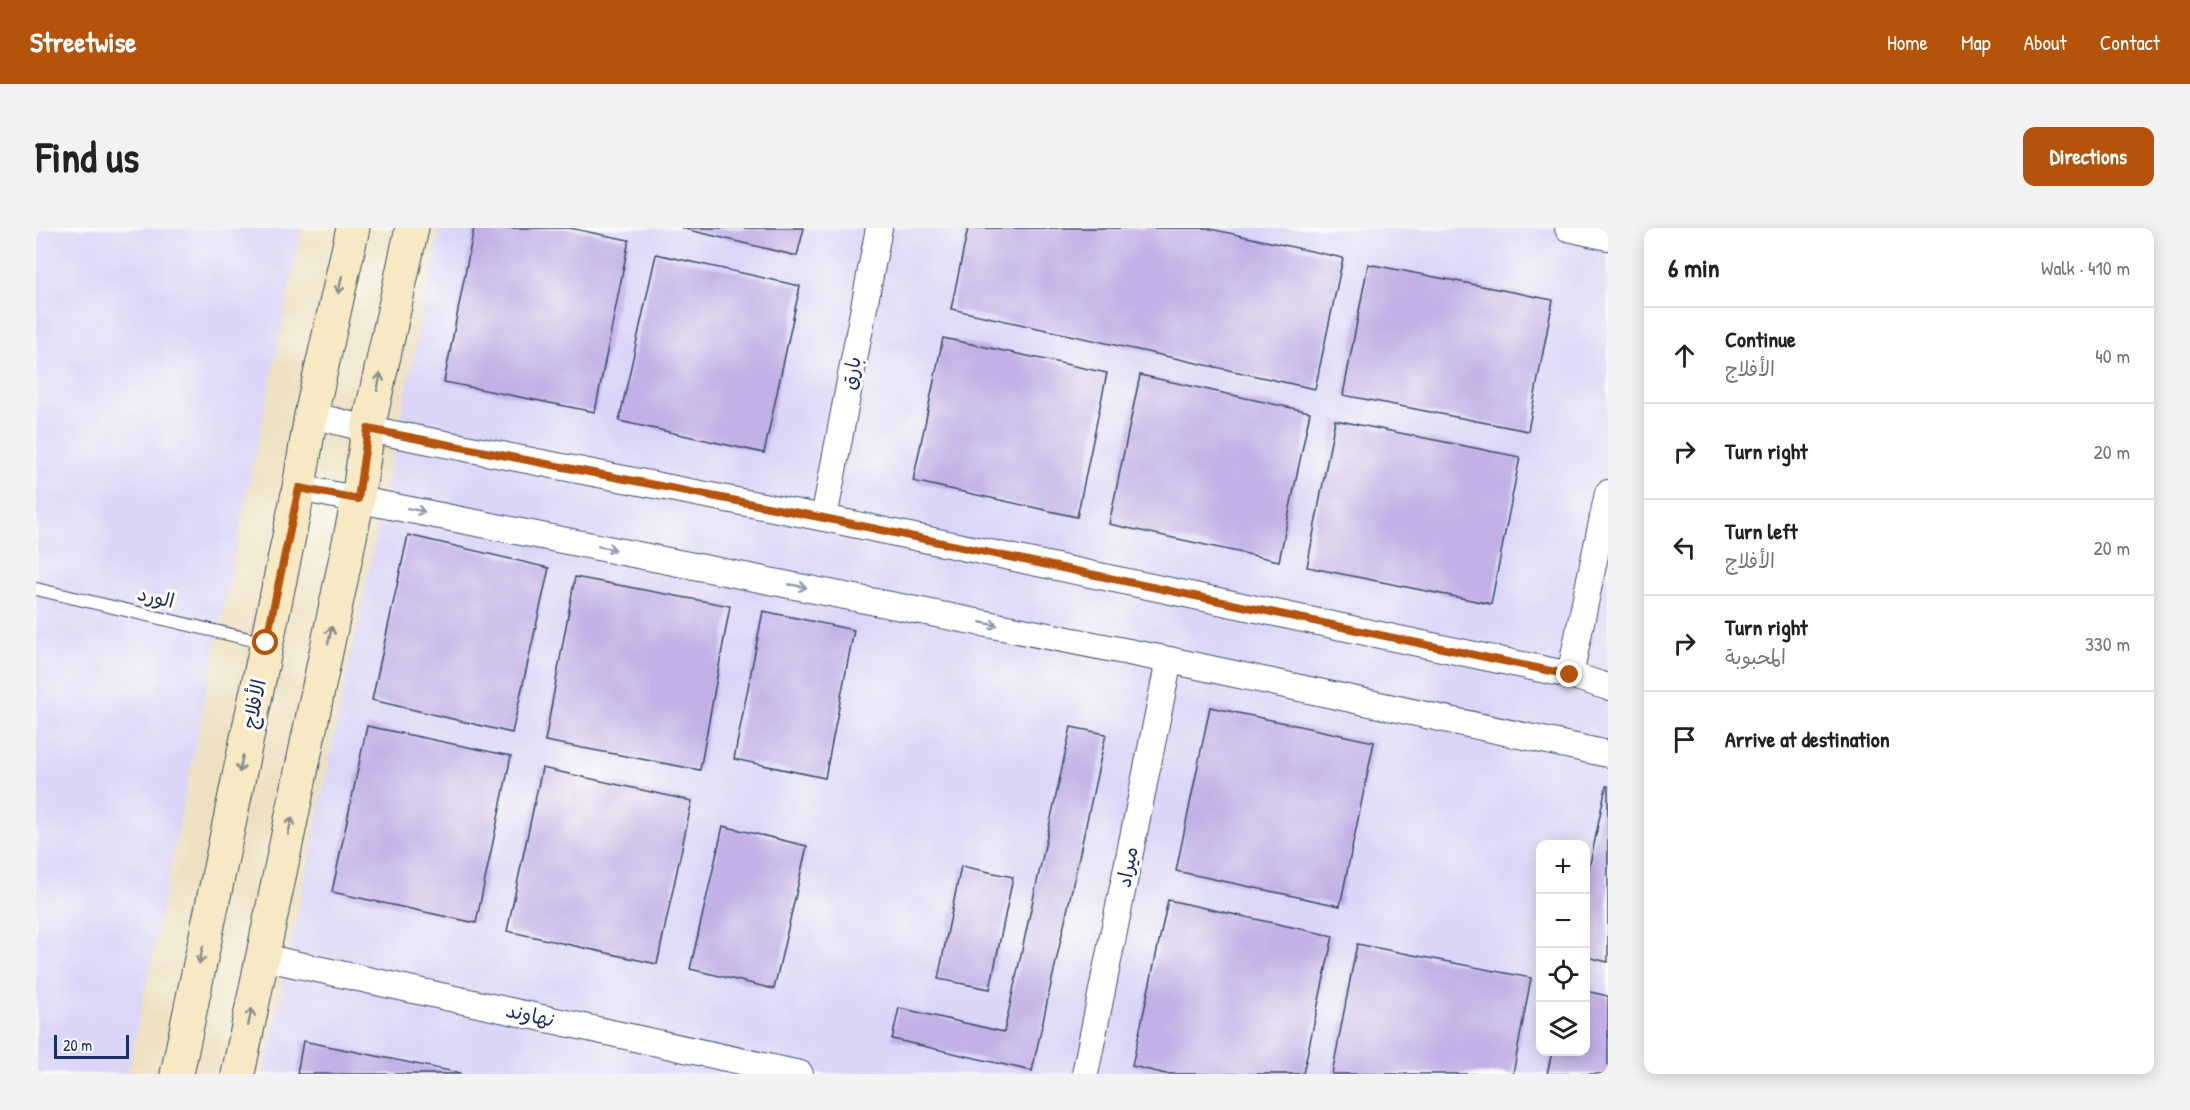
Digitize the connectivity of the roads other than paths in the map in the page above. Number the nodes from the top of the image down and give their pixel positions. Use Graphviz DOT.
graph roads {
  1 [pos="353,228"];
  2 [pos="412,228"];
  3 [pos="879,228"];
  4 [pos="1568,228"];
  5 [pos="1608,237"];
  6 [pos="312,415"];
  7 [pos="368,429"];
  8 [pos="299,488"];
  9 [pos="1608,493"];
  10 [pos="358,499"];
  11 [pos="824,518"];
  12 [pos="36,589"];
  13 [pos="266,643"];
  14 [pos="1169,660"];
  15 [pos="1570,675"];
  16 [pos="1608,687"];
  17 [pos="1608,754"];
  18 [pos="262,957"];
  19 [pos="718,1065"];
  20 [pos="177,1074"];
  21 [pos="238,1074"];
  22 [pos="800,1074"];
  23 [pos="1085,1074"];
  1 -- 6 [label="street, الأفلاج, one-way"];
  7 -- 2 [label="street, one-way"];
  3 -- 11 [label="street, بارق"];
  4 -- 5 [label="street"];
  6 -- 7 [label="street"];
  6 -- 8 [label="street, الأفلاج"];
  7 -- 10 [label="street"];
  7 -- 11 [label="street"];
  8 -- 10 [label="street"];
  8 -- 13 [label="street, الأفلاج"];
  9 -- 15 [label="street"];
  10 -- 14 [label="street, one-way"];
  18 -- 10 [label="street, one-way"];
  11 -- 15 [label="street"];
  12 -- 13 [label="lane, الورد"];
  13 -- 20 [label="street, الأفلاج, one-way"];
  14 -- 17 [label="street"];
  14 -- 23 [label="street, ميراد"];
  15 -- 16 [label="street"];
  18 -- 19 [label="street, نهاوند"];
  21 -- 18 [label="street, one-way"];
  19 -- 22 [label="street, نهاوند"];
}
